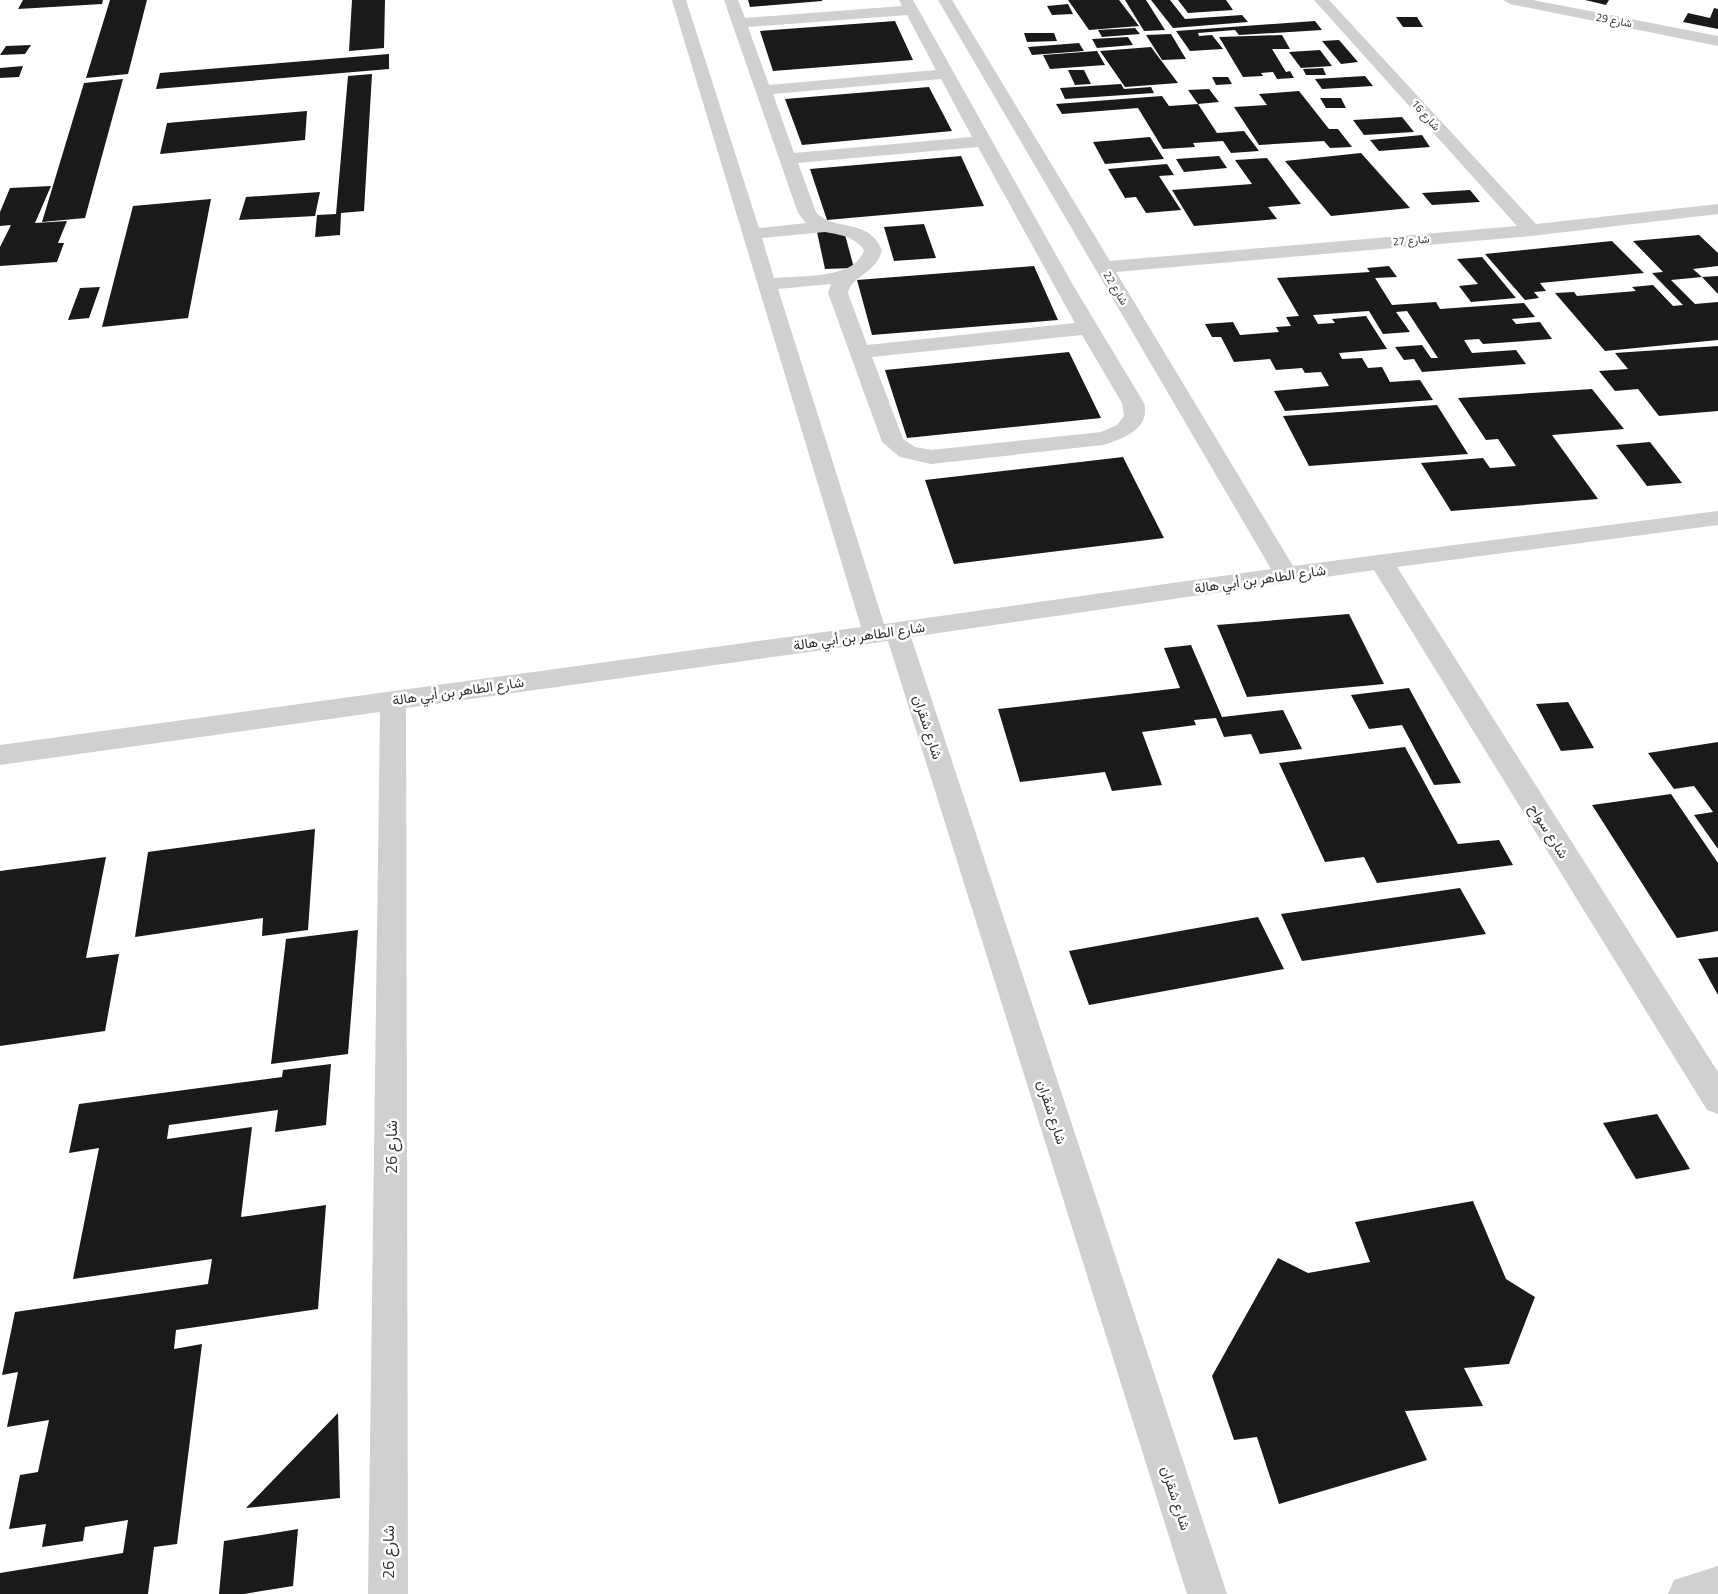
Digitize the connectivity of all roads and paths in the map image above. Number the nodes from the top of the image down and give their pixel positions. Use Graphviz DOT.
graph roads {
  1 [pos="679,0"];
  2 [pos="731,0"];
  3 [pos="945,0"];
  4 [pos="1321,0"];
  5 [pos="1510,0"];
  6 [pos="909,5"];
  7 [pos="740,23"];
  8 [pos="1718,41"];
  9 [pos="947,74"];
  10 [pos="763,90"];
  11 [pos="983,141"];
  12 [pos="788,159"];
  13 [pos="1718,208"];
  14 [pos="826,226"];
  15 [pos="1531,230"];
  16 [pos="751,234"];
  17 [pos="1104,267"];
  18 [pos="847,277"];
  19 [pos="767,284"];
  20 [pos="1087,328"];
  21 [pos="860,352"];
  22 [pos="1718,518"];
  23 [pos="1381,561"];
  24 [pos="1287,575"];
  25 [pos="886,632"];
  26 [pos="393,700"];
  27 [pos="0,755"];
  28 [pos="1718,1100"];
  29 [pos="1718,1586"];
  30 [pos="388,1594"];
  31 [pos="1207,1594"];
  32 [pos="1688,1594"];
  1 -- 16 [label="street, شارع شقران"];
  2 -- 7 [label="street"];
  3 -- 17 [label="street, شارع 22"];
  4 -- 15 [label="street, شارع 16"];
  5 -- 8 [label="street, شارع 29"];
  6 -- 7 [label="street"];
  6 -- 9 [label="street"];
  7 -- 10 [label="street"];
  9 -- 10 [label="street"];
  9 -- 11 [label="street"];
  10 -- 12 [label="street"];
  11 -- 12 [label="street"];
  11 -- 20 [label="street"];
  12 -- 14 [label="street"];
  13 -- 15 [label="street, شارع 27"];
  14 -- 16 [label="street"];
  14 -- 18 [label="street"];
  15 -- 17 [label="street, شارع 27"];
  16 -- 19 [label="street, شارع شقران"];
  17 -- 24 [label="street, شارع 22"];
  18 -- 19 [label="street"];
  18 -- 21 [label="street"];
  19 -- 25 [label="street, شارع شقران"];
  20 -- 21 [label="street"];
  20 -- 21 [label="street"];
  22 -- 23 [label="street, شارع الطاهر بن أبي هالة"];
  23 -- 24 [label="street, شارع الطاهر بن أبي هالة"];
  23 -- 28 [label="street, شارع سواح"];
  24 -- 25 [label="street, شارع الطاهر بن أبي هالة"];
  25 -- 26 [label="street, شارع الطاهر بن أبي هالة"];
  25 -- 31 [label="street, شارع شقران"];
  26 -- 27 [label="street, شارع الطاهر بن أبي هالة"];
  26 -- 30 [label="street, شارع 26"];
  29 -- 32 [label="street"];
}
